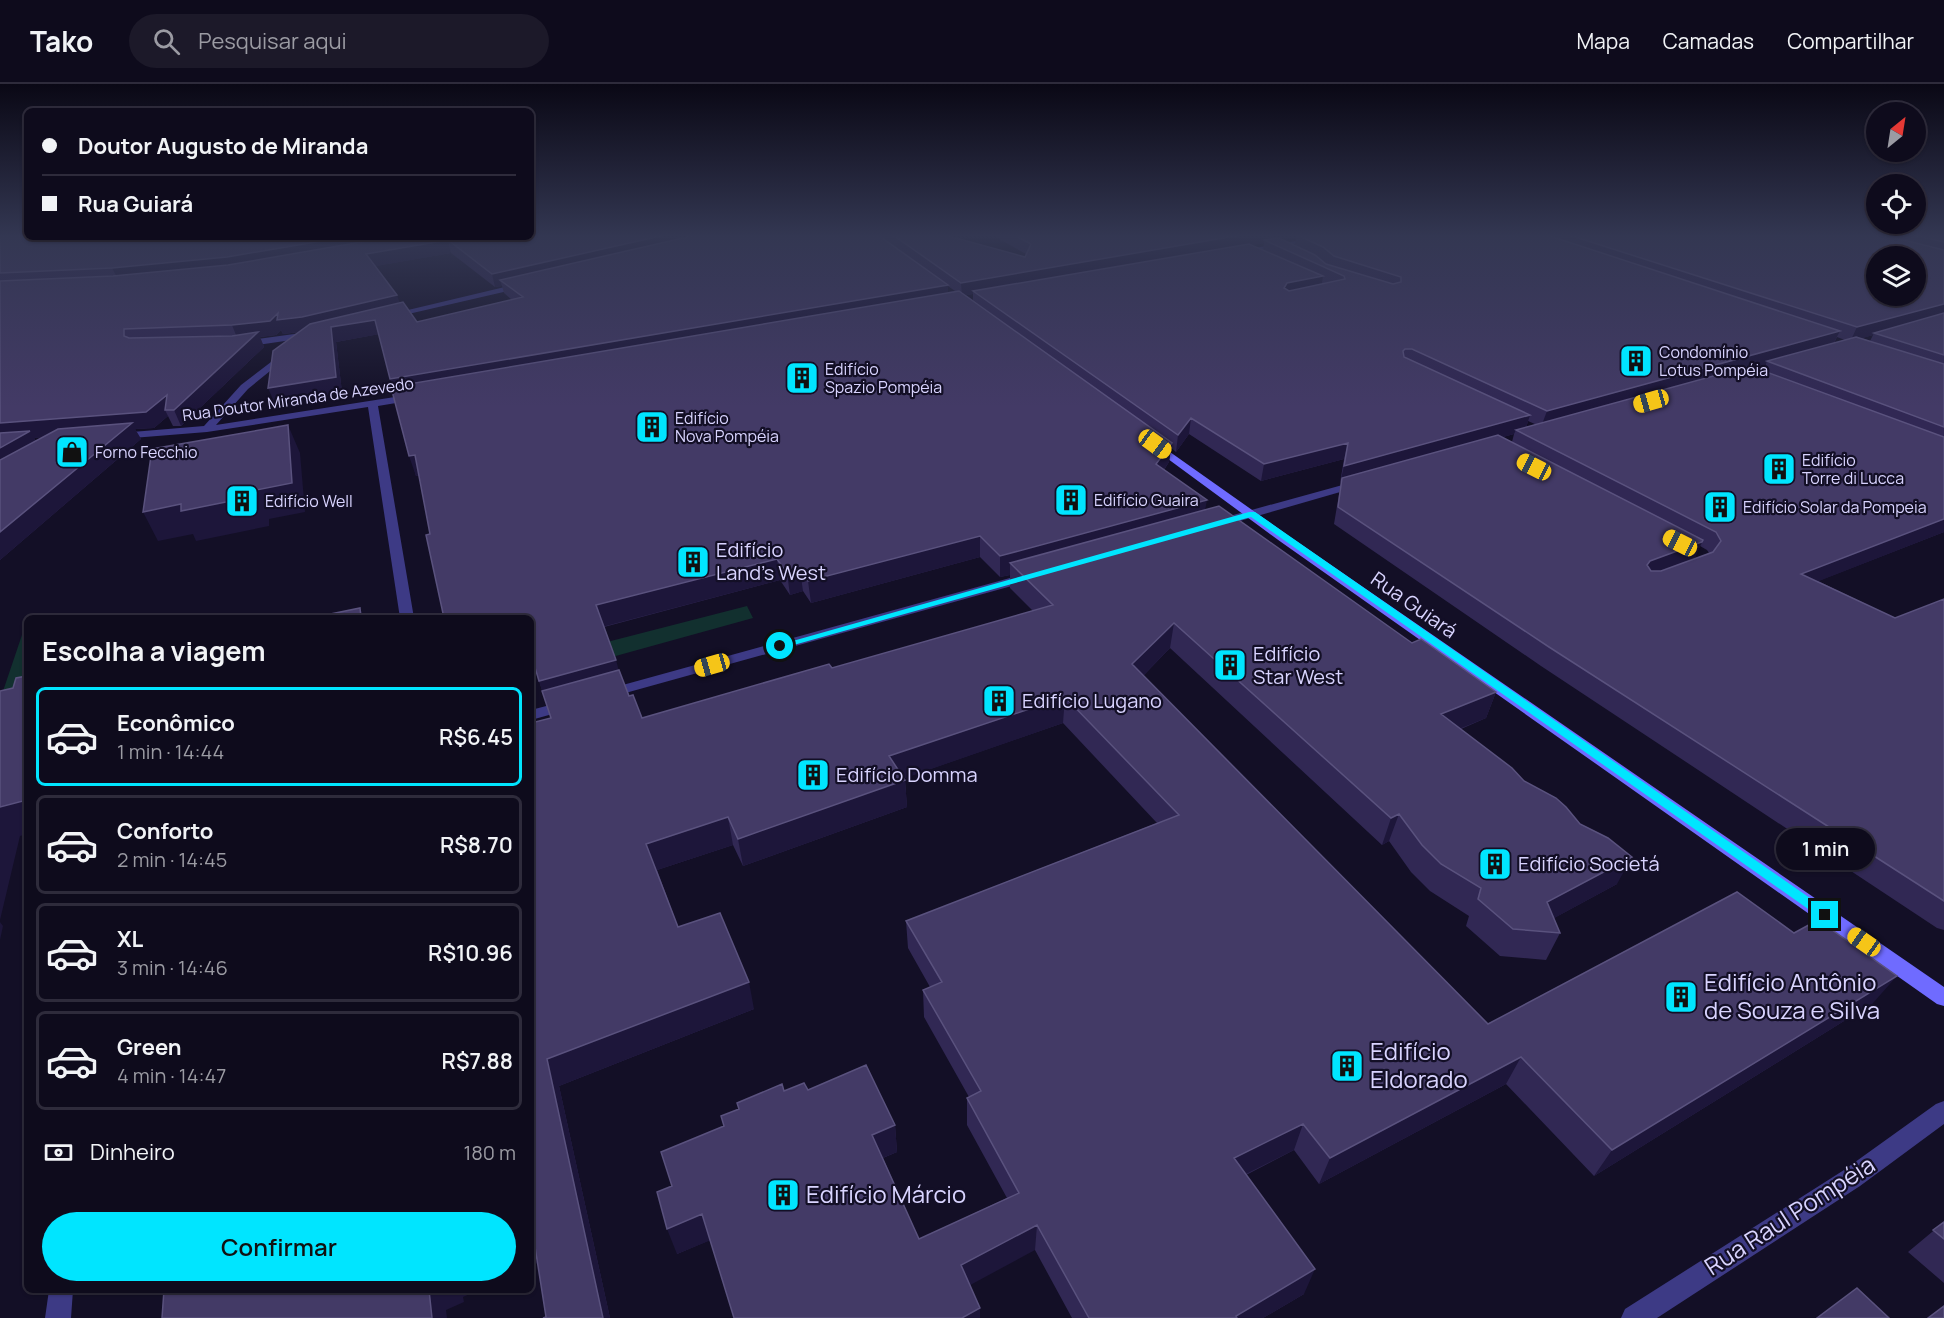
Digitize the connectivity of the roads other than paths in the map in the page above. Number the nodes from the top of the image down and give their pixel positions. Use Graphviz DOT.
graph roads {
  1 [pos="488,293"];
  2 [pos="380,318"];
  3 [pos="323,331"];
  4 [pos="312,334"];
  5 [pos="230,346"];
  6 [pos="420,396"];
  7 [pos="374,404"];
  8 [pos="207,429"];
  9 [pos="1143,435"];
  10 [pos="107,437"];
  11 [pos="1371,480"];
  12 [pos="1252,514"];
  13 [pos="1205,527"];
  14 [pos="1037,574"];
  15 [pos="407,615"];
  16 [pos="534,714"];
  17 [pos="1944,998"];
  18 [pos="1944,1111"];
  19 [pos="61,1293"];
  20 [pos="57,1318"];
  21 [pos="1634,1318"];
  1 -- 2 [label="street"];
  3 -- 4 [label="street"];
  4 -- 5 [label="street"];
  4 -- 8 [label="street"];
  6 -- 7 [label="street, Rua Doutor Miranda de Azevedo"];
  7 -- 8 [label="street, Rua Doutor Miranda de Azevedo"];
  7 -- 15 [label="street"];
  8 -- 10 [label="street, Rua Doutor Miranda de Azevedo"];
  9 -- 12 [label="street, Rua Guiará"];
  11 -- 12 [label="street"];
  12 -- 13 [label="street"];
  12 -- 17 [label="street, Rua Guiará"];
  14 -- 16 [label="street"];
  18 -- 21 [label="street, Rua Raul Pompéia"];
  19 -- 20 [label="street"];
}
